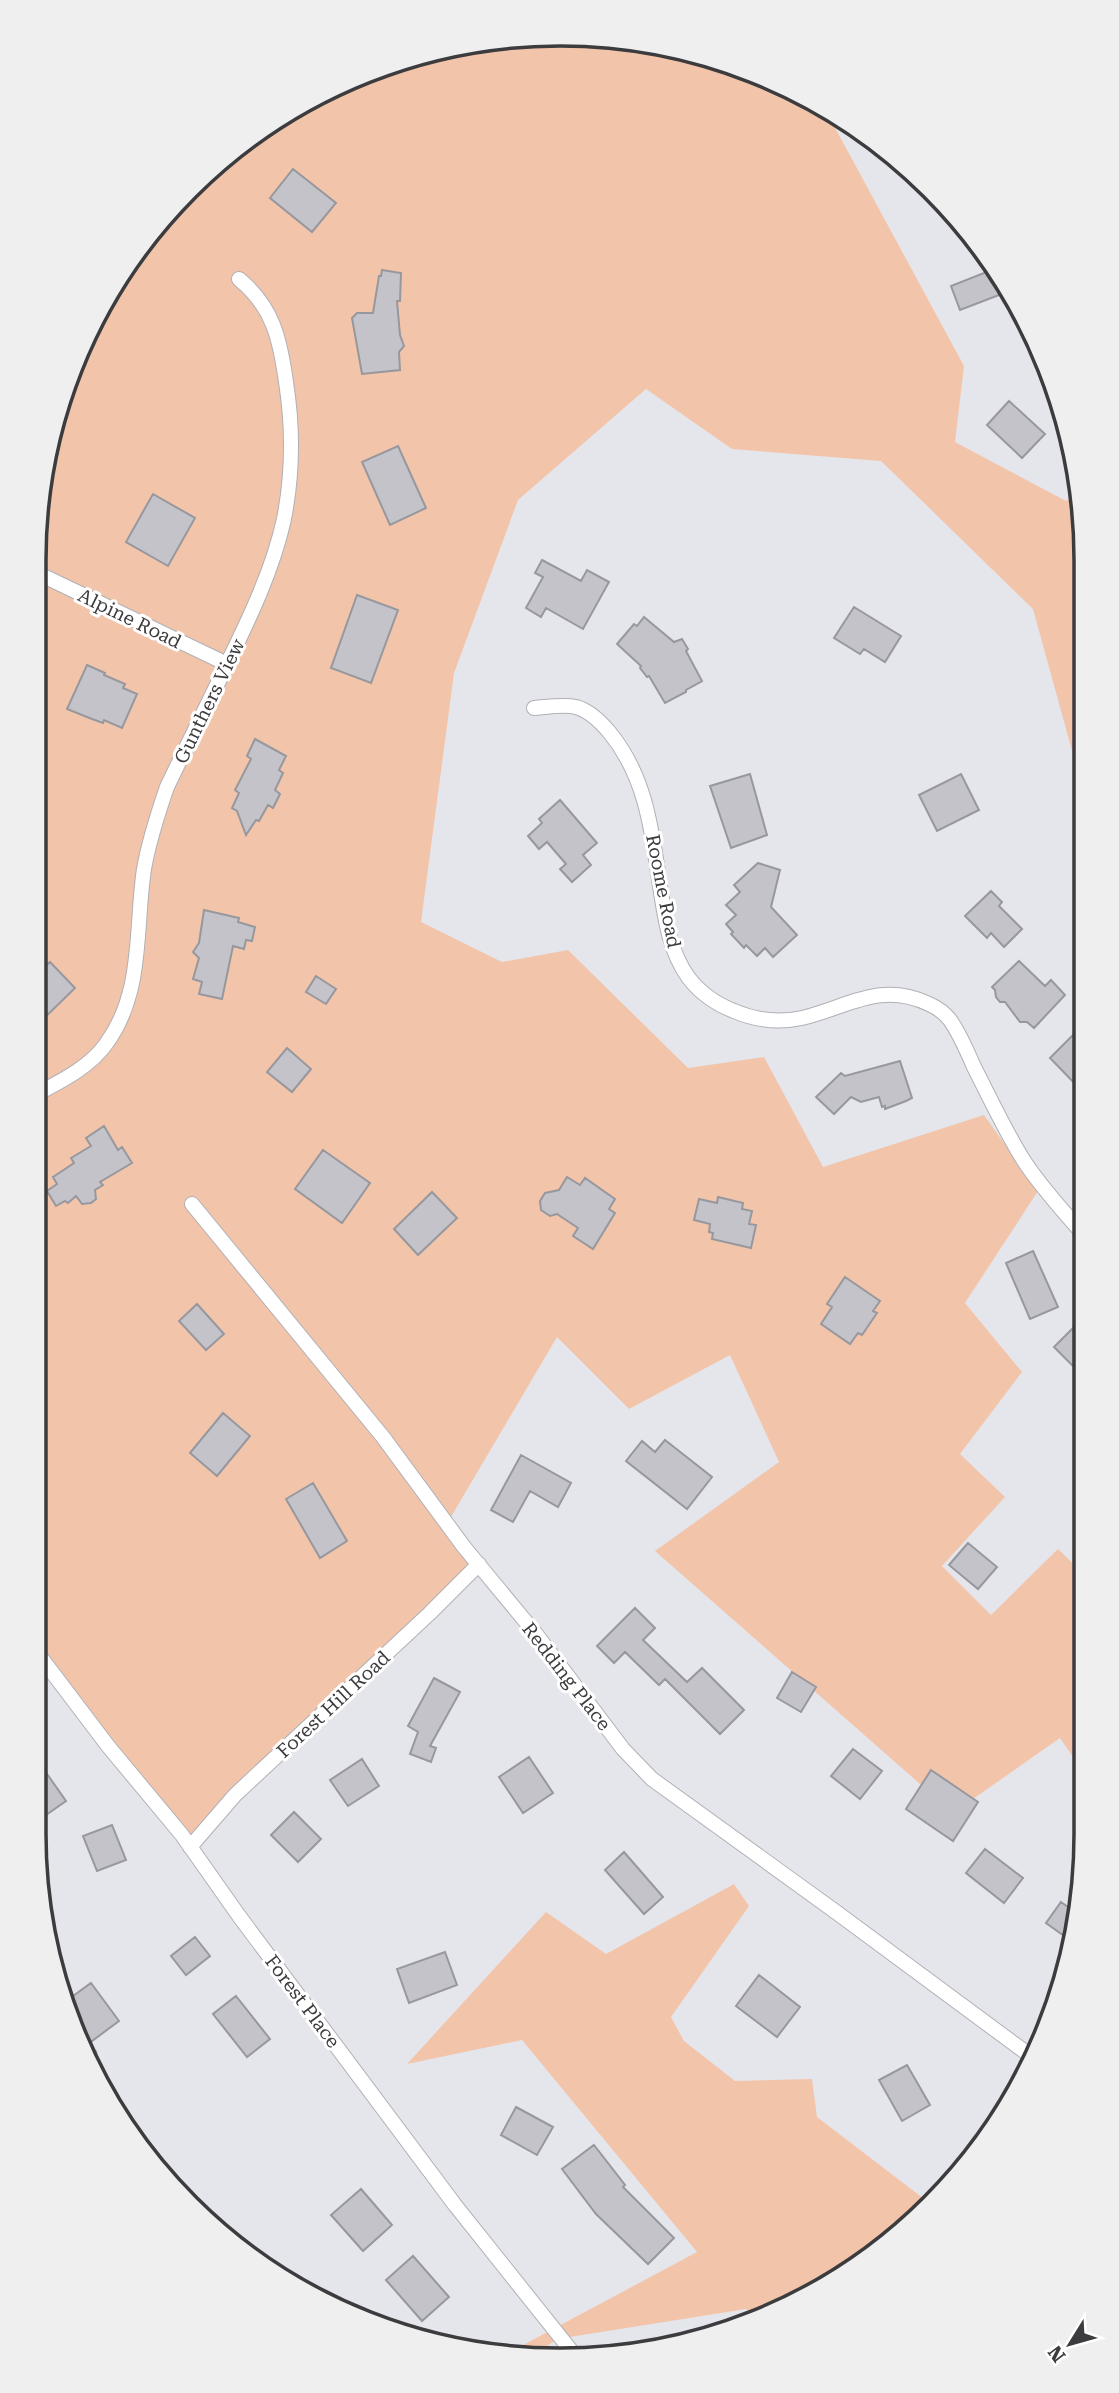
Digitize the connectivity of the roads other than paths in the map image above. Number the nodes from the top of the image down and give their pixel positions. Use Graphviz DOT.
graph roads {
  1 [pos="239,279"];
  2 [pos="46,577"];
  3 [pos="227,664"];
  4 [pos="534,708"];
  5 [pos="46,1088"];
  6 [pos="192,1204"];
  7 [pos="1074,1223"];
  8 [pos="478,1564"];
  9 [pos="46,1664"];
  10 [pos="190,1847"];
  11 [pos="1024,2051"];
  12 [pos="569,2347"];
  1 -- 3 [label="street, Gunthers View"];
  2 -- 3 [label="street, Alpine Road"];
  3 -- 5 [label="street, Gunthers View"];
  4 -- 7 [label="street, Roome Road"];
  6 -- 8 [label="street, Redding Place"];
  8 -- 10 [label="street, Forest Hill Road"];
  8 -- 11 [label="street, Redding Place"];
  9 -- 10 [label="street, Forest Place"];
  10 -- 12 [label="street, Forest Place"];
}
